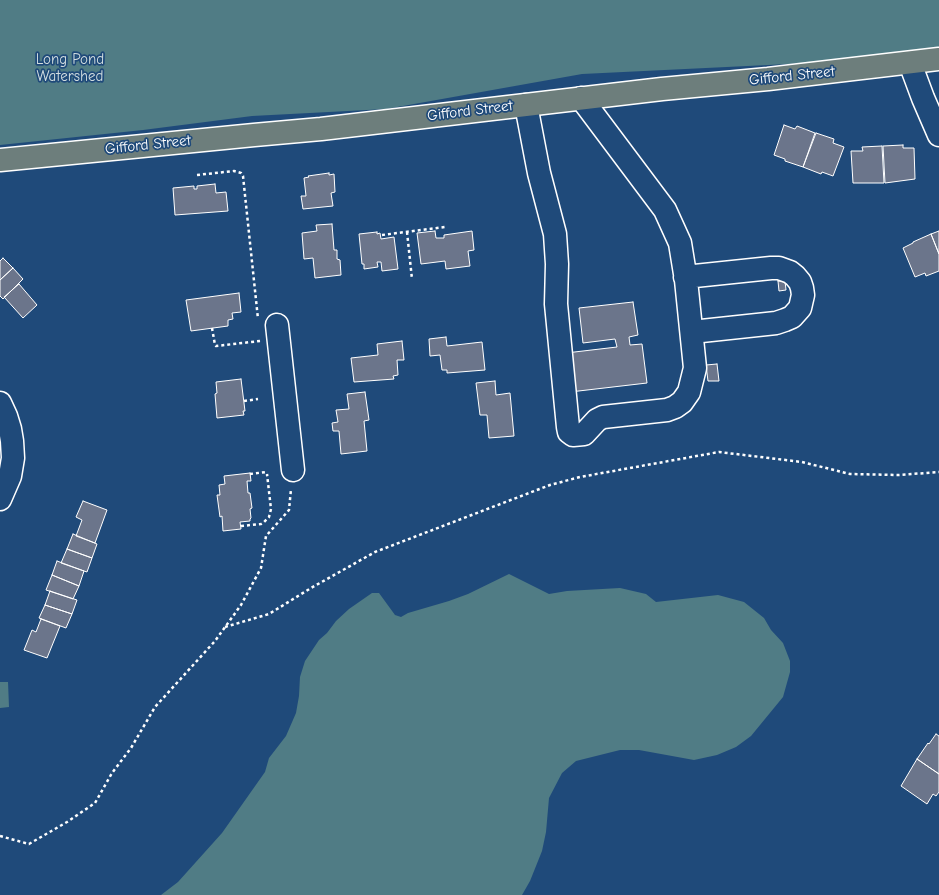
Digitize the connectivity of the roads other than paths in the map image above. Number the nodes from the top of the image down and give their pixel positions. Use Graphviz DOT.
graph roads {
  1 [pos="939,59"];
  2 [pos="910,63"];
  3 [pos="581,98"];
  4 [pos="526,104"];
  5 [pos="939,134"];
  6 [pos="0,160"];
  7 [pos="685,277"];
  8 [pos="692,332"];
  9 [pos="267,333"];
  10 [pos="0,403"];
  11 [pos="293,470"];
  12 [pos="0,499"];
  1 -- 2 [label="main road, Gifford Street"];
  2 -- 3 [label="main road, Gifford Street"];
  2 -- 5 [label="street"];
  3 -- 4 [label="main road, Gifford Street"];
  3 -- 7 [label="street"];
  4 -- 6 [label="main road, Gifford Street"];
  4 -- 8 [label="street"];
  7 -- 8 [label="street"];
  7 -- 8 [label="street"];
  9 -- 11 [label="street"];
  10 -- 12 [label="street"];
}
